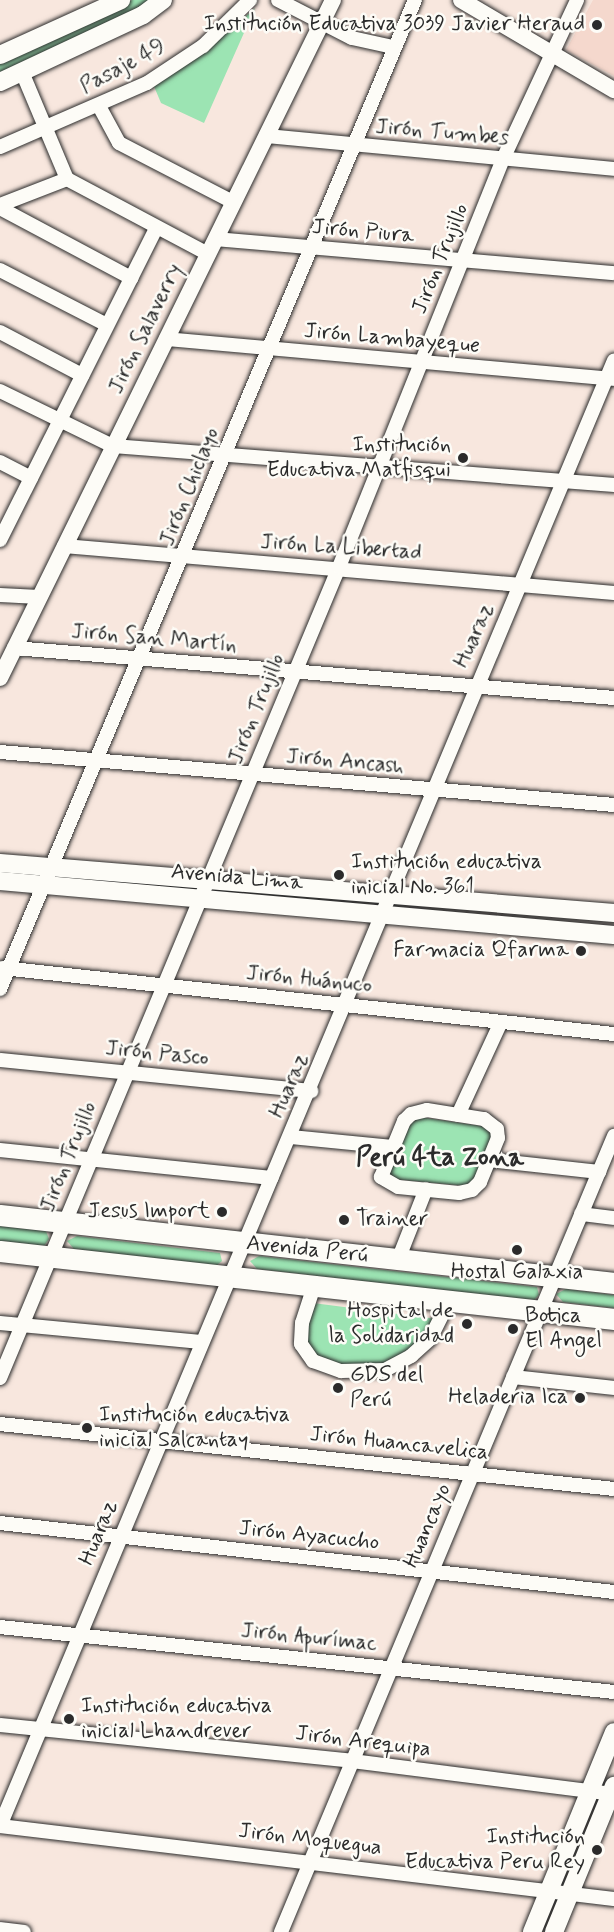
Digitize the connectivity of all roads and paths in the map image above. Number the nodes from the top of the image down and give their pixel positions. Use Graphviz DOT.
graph roads {
  1 [pos="122,0"];
  2 [pos="163,0"];
  3 [pos="250,0"];
  4 [pos="278,0"];
  5 [pos="333,0"];
  6 [pos="415,0"];
  7 [pos="461,0"];
  8 [pos="577,0"];
  9 [pos="323,25"];
  10 [pos="393,47"];
  11 [pos="0,55"];
  12 [pos="549,55"];
  13 [pos="22,72"];
  14 [pos="0,82"];
  15 [pos="614,90"];
  16 [pos="99,106"];
  17 [pos="46,127"];
  18 [pos="266,136"];
  19 [pos="0,147"];
  20 [pos="354,147"];
  21 [pos="503,159"];
  22 [pos="614,169"];
  23 [pos="67,179"];
  24 [pos="234,202"];
  25 [pos="0,206"];
  26 [pos="156,229"];
  27 [pos="216,239"];
  28 [pos="310,249"];
  29 [pos="208,255"];
  30 [pos="464,261"];
  31 [pos="0,270"];
  32 [pos="614,273"];
  33 [pos="131,278"];
  34 [pos="107,325"];
  35 [pos="0,332"];
  36 [pos="166,339"];
  37 [pos="269,349"];
  38 [pos="614,360"];
  39 [pos="422,363"];
  40 [pos="82,375"];
  41 [pos="610,379"];
  42 [pos="0,391"];
  43 [pos="59,420"];
  44 [pos="113,446"];
  45 [pos="226,453"];
  46 [pos="0,462"];
  47 [pos="379,466"];
  48 [pos="30,478"];
  49 [pos="567,480"];
  50 [pos="614,484"];
  51 [pos="4,522"];
  52 [pos="0,540"];
  53 [pos="64,546"];
  54 [pos="184,558"];
  55 [pos="339,567"];
  56 [pos="521,585"];
  57 [pos="614,593"];
  58 [pos="0,595"];
  59 [pos="39,597"];
  60 [pos="14,648"];
  61 [pos="140,659"];
  62 [pos="295,671"];
  63 [pos="0,678"];
  64 [pos="476,686"];
  65 [pos="614,698"];
  66 [pos="0,752"];
  67 [pos="96,762"];
  68 [pos="253,774"];
  69 [pos="434,792"];
  70 [pos="614,805"];
  71 [pos="0,863"];
  72 [pos="52,867"];
  73 [pos="206,879"];
  74 [pos="0,881"];
  75 [pos="46,885"];
  76 [pos="391,895"];
  77 [pos="199,898"];
  78 [pos="614,913"];
  79 [pos="384,915"];
  80 [pos="614,935"];
  81 [pos="4,969"];
  82 [pos="163,986"];
  83 [pos="0,989"];
  84 [pos="346,1005"];
  85 [pos="501,1022"];
  86 [pos="614,1034"];
  87 [pos="0,1060"];
  88 [pos="127,1072"];
  89 [pos="311,1091"];
  90 [pos="458,1115"];
  91 [pos="614,1136"];
  92 [pos="291,1137"];
  93 [pos="393,1147"];
  94 [pos="0,1150"];
  95 [pos="89,1159"];
  96 [pos="489,1160"];
  97 [pos="599,1172"];
  98 [pos="272,1178"];
  99 [pos="426,1190"];
  100 [pos="581,1214"];
  101 [pos="0,1215"];
  102 [pos="614,1218"];
  103 [pos="66,1221"];
  104 [pos="243,1243"];
  105 [pos="0,1251"];
  106 [pos="48,1256"];
  107 [pos="398,1260"];
  108 [pos="228,1274"];
  109 [pos="555,1276"];
  110 [pos="315,1283"];
  111 [pos="614,1283"];
  112 [pos="450,1299"];
  113 [pos="541,1311"];
  114 [pos="614,1319"];
  115 [pos="0,1323"];
  116 [pos="20,1325"];
  117 [pos="201,1342"];
  118 [pos="0,1377"];
  119 [pos="513,1377"];
  120 [pos="614,1388"];
  121 [pos="0,1424"];
  122 [pos="161,1440"];
  123 [pos="473,1473"];
  124 [pos="614,1489"];
  125 [pos="0,1523"];
  126 [pos="119,1538"];
  127 [pos="433,1569"];
  128 [pos="614,1592"];
  129 [pos="0,1627"];
  130 [pos="81,1636"];
  131 [pos="392,1668"];
  132 [pos="614,1692"];
  133 [pos="0,1725"];
  134 [pos="41,1730"];
  135 [pos="614,1732"];
  136 [pos="352,1761"];
  137 [pos="590,1791"];
  138 [pos="613,1791"];
  139 [pos="0,1826"];
  140 [pos="311,1860"];
  141 [pos="548,1892"];
  142 [pos="569,1895"];
  143 [pos="614,1899"];
  144 [pos="0,1929"];
  145 [pos="24,1932"];
  146 [pos="281,1932"];
  147 [pos="532,1932"];
  148 [pos="554,1932"];
  1 -- 11 [label="main road"];
  2 -- 13 [label="main road"];
  3 -- 16 [label="street, Pasaje 49"];
  4 -- 9 [label="street"];
  5 -- 9 [label="street, Jirón Salaverry"];
  6 -- 10 [label="street, Jirón Chiclayo"];
  7 -- 12 [label="street"];
  8 -- 12 [label="street, Jirón Trujillo"];
  9 -- 10 [label="street"];
  9 -- 18 [label="street, Jirón Salaverry"];
  10 -- 20 [label="street, Jirón Chiclayo"];
  12 -- 15 [label="street"];
  12 -- 21 [label="street, Jirón Trujillo"];
  13 -- 14 [label="main road"];
  13 -- 17 [label="street"];
  16 -- 17 [label="street, Pasaje 49"];
  16 -- 24 [label="street"];
  17 -- 19 [label="street, Pasaje 49"];
  17 -- 23 [label="street"];
  18 -- 20 [label="street, Jirón Tumbes"];
  18 -- 24 [label="street, Jirón Salaverry"];
  20 -- 21 [label="street, Jirón Tumbes"];
  20 -- 28 [label="street, Jirón Chiclayo"];
  21 -- 22 [label="street, Jirón Tumbes"];
  21 -- 30 [label="street, Jirón Trujillo"];
  23 -- 25 [label="street"];
  23 -- 26 [label="street"];
  24 -- 27 [label="street, Jirón Salaverry"];
  25 -- 33 [label="street"];
  26 -- 29 [label="street"];
  26 -- 33 [label="street"];
  27 -- 28 [label="street, Jirón Piura"];
  27 -- 29 [label="street, Jirón Salaverry"];
  28 -- 30 [label="street, Jirón Piura"];
  28 -- 37 [label="street, Jirón Chiclayo"];
  29 -- 36 [label="street, Jirón Salaverry"];
  30 -- 32 [label="street, Jirón Piura"];
  30 -- 39 [label="street, Jirón Trujillo"];
  31 -- 34 [label="street"];
  33 -- 34 [label="street"];
  34 -- 40 [label="street"];
  35 -- 40 [label="street"];
  36 -- 37 [label="street, Jirón Lambayeque"];
  36 -- 44 [label="street, Jirón Salaverry"];
  37 -- 39 [label="street, Jirón Lambayeque"];
  37 -- 45 [label="street, Jirón Chiclayo"];
  38 -- 41 [label="street, Huaraz"];
  39 -- 41 [label="street, Jirón Lambayeque"];
  39 -- 47 [label="street, Jirón Trujillo"];
  40 -- 43 [label="street"];
  41 -- 49 [label="street, Huaraz"];
  42 -- 43 [label="street"];
  43 -- 44 [label="street"];
  43 -- 48 [label="street"];
  44 -- 45 [label="street"];
  44 -- 53 [label="street, Jirón Salaverry"];
  45 -- 47 [label="street"];
  45 -- 54 [label="street, Jirón Chiclayo"];
  46 -- 48 [label="street"];
  47 -- 49 [label="street"];
  47 -- 55 [label="street, Jirón Trujillo"];
  48 -- 51 [label="street"];
  49 -- 50 [label="street"];
  49 -- 56 [label="street, Huaraz"];
  51 -- 52 [label="street"];
  53 -- 54 [label="street, Jirón La Libertad"];
  53 -- 59 [label="street, Jirón Salaverry"];
  54 -- 55 [label="street, Jirón La Libertad"];
  54 -- 61 [label="street, Jirón Chiclayo"];
  55 -- 56 [label="street, Jirón La Libertad"];
  55 -- 62 [label="street, Jirón Trujillo"];
  56 -- 57 [label="street, Jirón La Libertad"];
  56 -- 64 [label="street, Huaraz"];
  58 -- 59 [label="street"];
  59 -- 60 [label="street, Jirón Salaverry"];
  60 -- 61 [label="street, Jirón San Martín"];
  60 -- 63 [label="street, Jirón Salaverry"];
  61 -- 62 [label="street, Jirón San Martín"];
  61 -- 67 [label="street, Jirón Chiclayo"];
  62 -- 64 [label="street, Jirón San Martín"];
  62 -- 68 [label="street, Jirón Trujillo"];
  64 -- 65 [label="street, Jirón San Martín"];
  64 -- 69 [label="street, Huaraz"];
  66 -- 67 [label="street, Jirón Ancash"];
  67 -- 68 [label="street, Jirón Ancash"];
  67 -- 72 [label="street, Jirón Chiclayo"];
  68 -- 69 [label="street, Jirón Ancash"];
  68 -- 73 [label="street, Jirón Trujillo"];
  69 -- 70 [label="street, Jirón Ancash"];
  69 -- 76 [label="street, Huaraz"];
  71 -- 72 [label="main road, Avenida Lima"];
  72 -- 73 [label="main road, Avenida Lima"];
  72 -- 75 [label="street, Jirón Chiclayo"];
  73 -- 76 [label="main road, Avenida Lima"];
  73 -- 77 [label="street, Jirón Trujillo"];
  74 -- 75 [label="main road, Avenida Lima"];
  75 -- 77 [label="main road, Avenida Lima"];
  75 -- 81 [label="street, Jirón Chiclayo"];
  76 -- 78 [label="main road, Avenida Lima"];
  76 -- 79 [label="street, Huaraz"];
  77 -- 79 [label="main road, Avenida Lima"];
  77 -- 82 [label="street, Jirón Trujillo"];
  79 -- 80 [label="main road, Avenida Lima"];
  79 -- 84 [label="street, Huaraz"];
  81 -- 82 [label="street, Jirón Huánuco"];
  81 -- 83 [label="street, Jirón Chiclayo"];
  82 -- 84 [label="street, Jirón Huánuco"];
  82 -- 88 [label="street, Jirón Trujillo"];
  84 -- 85 [label="street, Jirón Huánuco"];
  84 -- 89 [label="street, Huaraz"];
  85 -- 86 [label="street, Jirón Huánuco"];
  85 -- 90 [label="street"];
  87 -- 88 [label="street, Jirón Pasco"];
  88 -- 89 [label="street, Jirón Pasco"];
  88 -- 95 [label="street, Jirón Trujillo"];
  89 -- 92 [label="street, Huaraz"];
  90 -- 93 [label="street"];
  90 -- 96 [label="street"];
  91 -- 97 [label="street, Huancayo"];
  92 -- 93 [label="street"];
  92 -- 98 [label="street, Huaraz"];
  93 -- 99 [label="street"];
  94 -- 95 [label="street"];
  95 -- 98 [label="street"];
  95 -- 103 [label="street, Jirón Trujillo"];
  96 -- 97 [label="street"];
  96 -- 99 [label="street"];
  97 -- 100 [label="street, Huancayo"];
  98 -- 104 [label="street, Huaraz"];
  99 -- 107 [label="street"];
  100 -- 102 [label="street"];
  100 -- 109 [label="street, Huancayo"];
  101 -- 103 [label="main road, Avenida Perú"];
  103 -- 104 [label="main road, Avenida Perú"];
  103 -- 106 [label="street, Jirón Trujillo"];
  104 -- 107 [label="main road, Avenida Perú"];
  104 -- 108 [label="street, Huaraz"];
  105 -- 106 [label="main road, Avenida Perú"];
  106 -- 108 [label="main road, Avenida Perú"];
  106 -- 116 [label="street, Jirón Trujillo"];
  107 -- 109 [label="main road, Avenida Perú"];
  108 -- 110 [label="main road, Avenida Perú"];
  108 -- 117 [label="street, Huaraz"];
  109 -- 111 [label="main road, Avenida Perú"];
  109 -- 113 [label="street, Huancayo"];
  110 -- 112 [label="main road, Avenida Perú"];
  110 -- 112 [label="street"];
  112 -- 113 [label="main road, Avenida Perú"];
  113 -- 114 [label="main road, Avenida Perú"];
  113 -- 119 [label="street, Huancayo"];
  115 -- 116 [label="street"];
  116 -- 117 [label="street"];
  116 -- 118 [label="street, Jirón Trujillo"];
  117 -- 122 [label="street, Huaraz"];
  119 -- 120 [label="street"];
  119 -- 123 [label="street, Huancayo"];
  121 -- 122 [label="street, Jirón Huancavelica"];
  122 -- 123 [label="street, Jirón Huancavelica"];
  122 -- 126 [label="street, Huaraz"];
  123 -- 124 [label="street, Jirón Huancavelica"];
  123 -- 127 [label="street, Huancayo"];
  125 -- 126 [label="street, Jirón Ayacucho"];
  126 -- 127 [label="street, Jirón Ayacucho"];
  126 -- 130 [label="street, Huaraz"];
  127 -- 128 [label="street, Jirón Ayacucho"];
  127 -- 131 [label="street, Huancayo"];
  129 -- 130 [label="street, Jirón Apurímac"];
  130 -- 131 [label="street, Jirón Apurímac"];
  130 -- 134 [label="street, Huaraz"];
  131 -- 132 [label="street, Jirón Apurímac"];
  131 -- 136 [label="street, Huancayo"];
  133 -- 134 [label="street, Jirón Arequipa"];
  134 -- 136 [label="street, Jirón Arequipa"];
  134 -- 139 [label="street, Huaraz"];
  135 -- 137 [label="main road"];
  136 -- 137 [label="street, Jirón Arequipa"];
  136 -- 140 [label="street, Huancayo"];
  137 -- 138 [label="street, Jirón Arequipa"];
  137 -- 141 [label="main road"];
  138 -- 142 [label="main road"];
  139 -- 140 [label="street, Jirón Moquegua"];
  140 -- 141 [label="street, Jirón Moquegua"];
  140 -- 146 [label="street, Huancayo"];
  141 -- 142 [label="street, Jirón Moquegua"];
  141 -- 147 [label="main road"];
  142 -- 143 [label="street, Jirón Moquegua"];
  142 -- 148 [label="main road"];
  144 -- 145 [label="street"];
}
